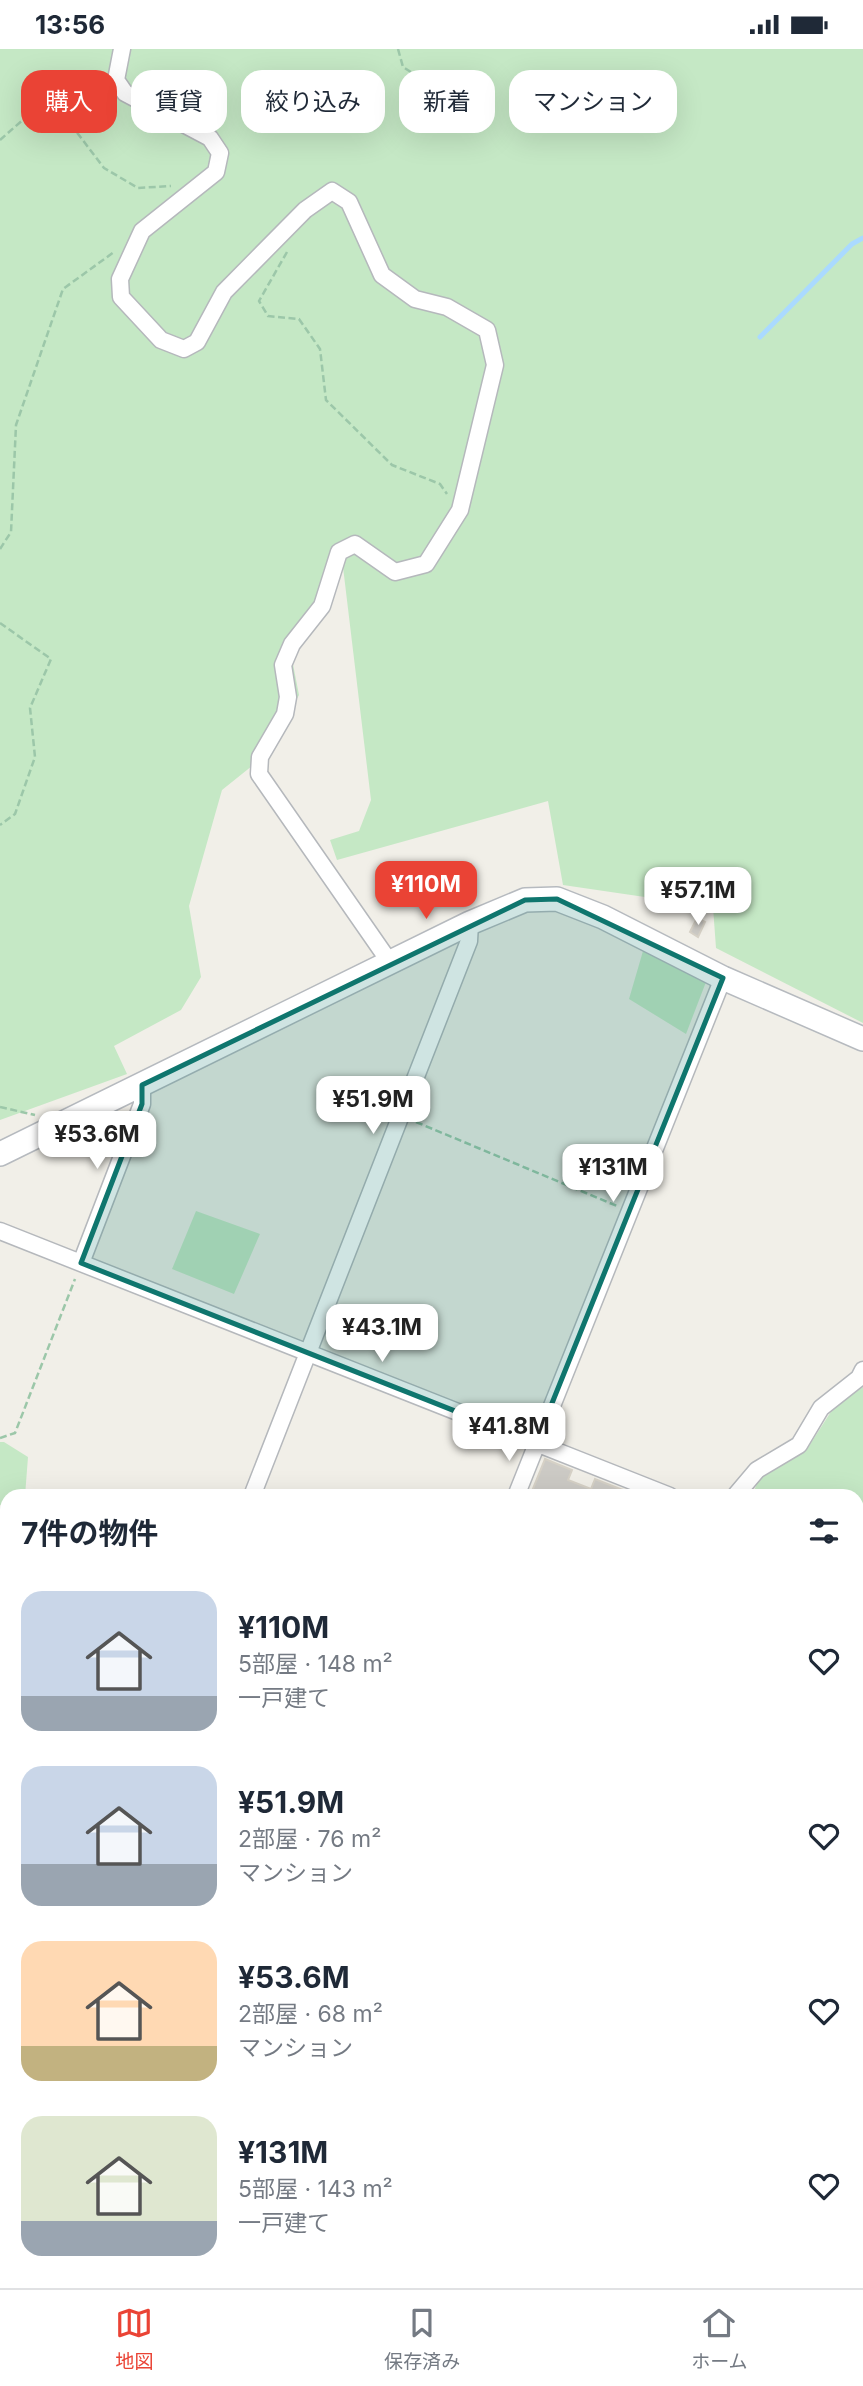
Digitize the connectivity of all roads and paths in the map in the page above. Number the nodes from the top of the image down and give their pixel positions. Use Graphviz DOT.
graph roads {
  1 [pos="122,49"];
  2 [pos="398,49"];
  3 [pos="408,70"];
  4 [pos="0,140"];
  5 [pos="173,185"];
  6 [pos="142,231"];
  7 [pos="286,253"];
  8 [pos="460,510"];
  9 [pos="0,549"];
  10 [pos="0,623"];
  11 [pos="0,825"];
  12 [pos="470,923"];
  13 [pos="391,964"];
  14 [pos="723,978"];
  15 [pos="863,1039"];
  16 [pos="142,1085"];
  17 [pos="401,1116"];
  18 [pos="0,1154"];
  19 [pos="629,1211"];
  20 [pos="0,1231"];
  21 [pos="81,1263"];
  22 [pos="308,1354"];
  23 [pos="863,1370"];
  24 [pos="0,1438"];
  25 [pos="536,1443"];
  26 [pos="255,1489"];
  27 [pos="519,1489"];
  28 [pos="652,1489"];
  29 [pos="741,1489"];
  1 -- 6 [label="street"];
  2 -- 3 [label="path"];
  4 -- 5 [label="path"];
  6 -- 8 [label="street"];
  6 -- 9 [label="path"];
  7 -- 8 [label="path"];
  8 -- 13 [label="street"];
  10 -- 11 [label="path"];
  12 -- 13 [label="street"];
  12 -- 14 [label="street"];
  12 -- 17 [label="street"];
  13 -- 16 [label="street"];
  14 -- 15 [label="street"];
  14 -- 19 [label="street"];
  16 -- 18 [label="street"];
  16 -- 21 [label="street"];
  17 -- 19 [label="path"];
  17 -- 22 [label="street"];
  19 -- 25 [label="street"];
  20 -- 21 [label="street"];
  21 -- 22 [label="street"];
  21 -- 24 [label="path"];
  22 -- 25 [label="street"];
  22 -- 26 [label="street"];
  23 -- 29 [label="street"];
  25 -- 27 [label="street"];
  25 -- 28 [label="street"];
}
